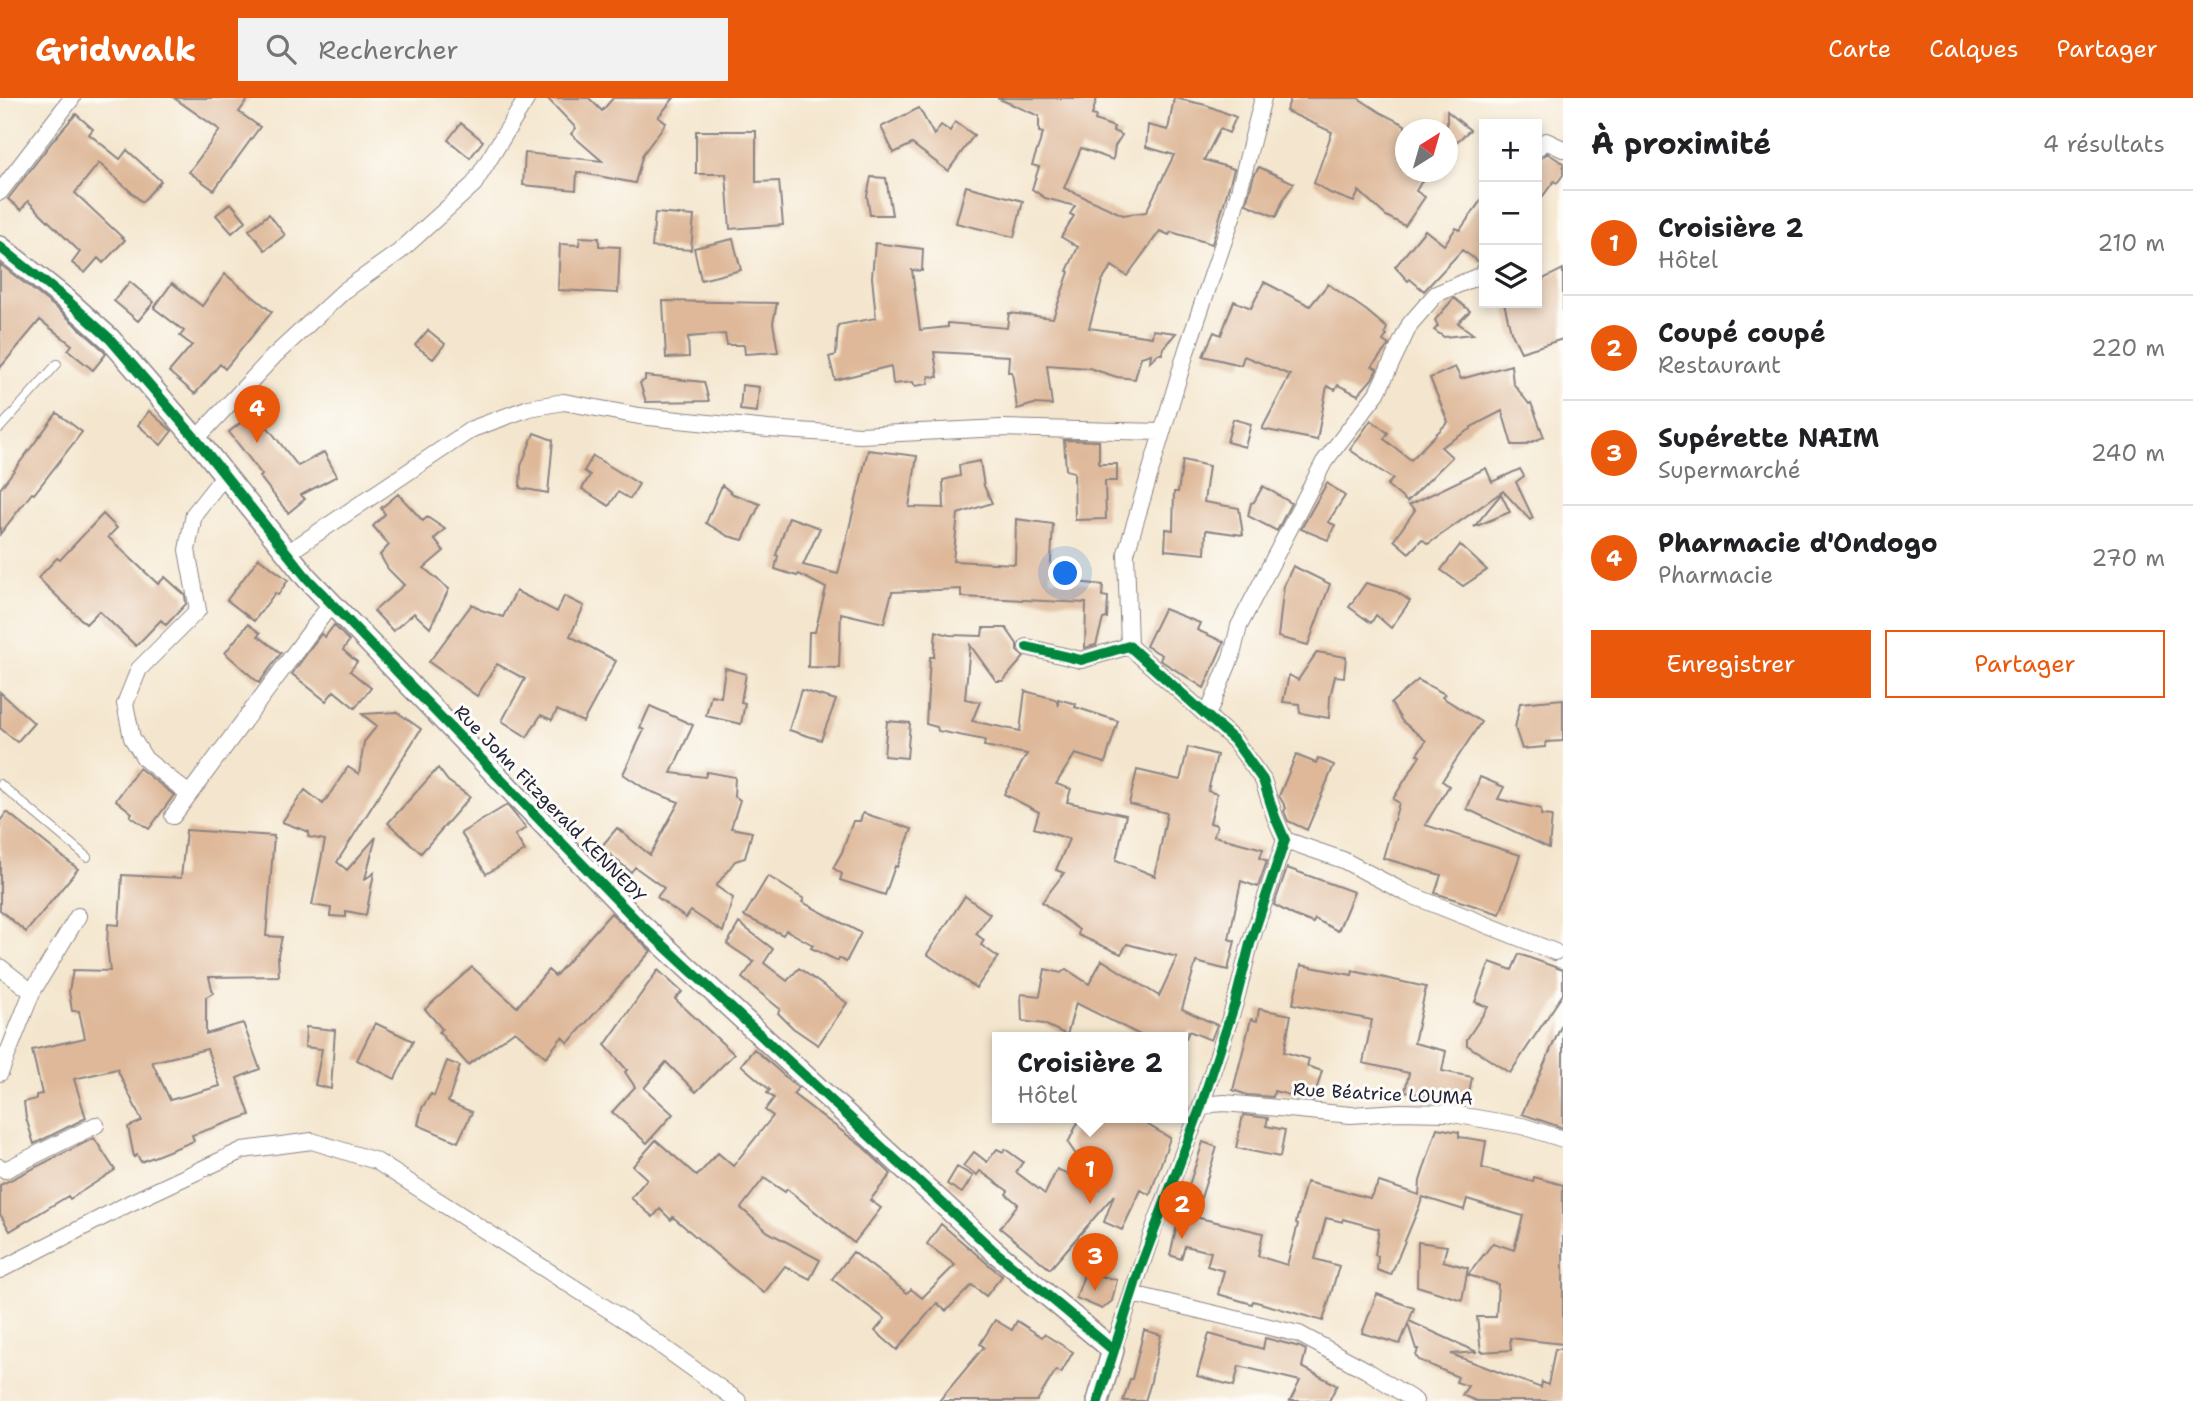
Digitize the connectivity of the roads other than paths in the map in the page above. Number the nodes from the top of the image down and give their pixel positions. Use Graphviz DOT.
graph roads {
  1 [pos="72,98"];
  2 [pos="527,98"];
  3 [pos="1264,98"];
  4 [pos="1542,144"];
  5 [pos="1563,149"];
  6 [pos="0,192"];
  7 [pos="0,247"];
  8 [pos="1479,276"];
  9 [pos="57,364"];
  10 [pos="0,428"];
  11 [pos="1161,432"];
  12 [pos="196,439"];
  13 [pos="224,476"];
  14 [pos="286,554"];
  15 [pos="331,604"];
  16 [pos="1129,646"];
  17 [pos="1027,647"];
  18 [pos="1207,716"];
  19 [pos="0,784"];
  20 [pos="190,794"];
  21 [pos="173,816"];
  22 [pos="1285,840"];
  23 [pos="87,857"];
  24 [pos="78,916"];
  25 [pos="1555,952"];
  26 [pos="0,967"];
  27 [pos="32,992"];
  28 [pos="0,1073"];
  29 [pos="1200,1109"];
  30 [pos="96,1125"];
  31 [pos="1563,1139"];
  32 [pos="0,1167"];
  33 [pos="0,1270"];
  34 [pos="1132,1294"];
  35 [pos="1112,1350"];
  36 [pos="738,1401"];
  37 [pos="1098,1401"];
  38 [pos="1415,1401"];
  1 -- 6 [label="street"];
  2 -- 12 [label="street"];
  3 -- 11 [label="street"];
  4 -- 5 [label="street"];
  7 -- 12 [label="street, Rue John Fitzgerald KENNEDY"];
  8 -- 18 [label="street"];
  9 -- 10 [label="lane"];
  11 -- 14 [label="street"];
  11 -- 16 [label="street"];
  12 -- 13 [label="street, Rue John Fitzgerald KENNEDY"];
  13 -- 14 [label="street, Rue John Fitzgerald KENNEDY"];
  13 -- 20 [label="street"];
  14 -- 15 [label="street, Rue John Fitzgerald KENNEDY"];
  15 -- 20 [label="street"];
  15 -- 35 [label="street, Rue John Fitzgerald KENNEDY"];
  16 -- 17 [label="street"];
  16 -- 18 [label="street"];
  18 -- 22 [label="street"];
  19 -- 23 [label="lane"];
  20 -- 21 [label="street"];
  22 -- 25 [label="street"];
  22 -- 29 [label="street"];
  24 -- 27 [label="street"];
  26 -- 27 [label="street"];
  27 -- 28 [label="street"];
  29 -- 31 [label="street, Rue Béatrice LOUMA"];
  29 -- 34 [label="street"];
  30 -- 32 [label="street"];
  33 -- 36 [label="street"];
  34 -- 35 [label="street"];
  34 -- 38 [label="street"];
  35 -- 37 [label="street"];
}
